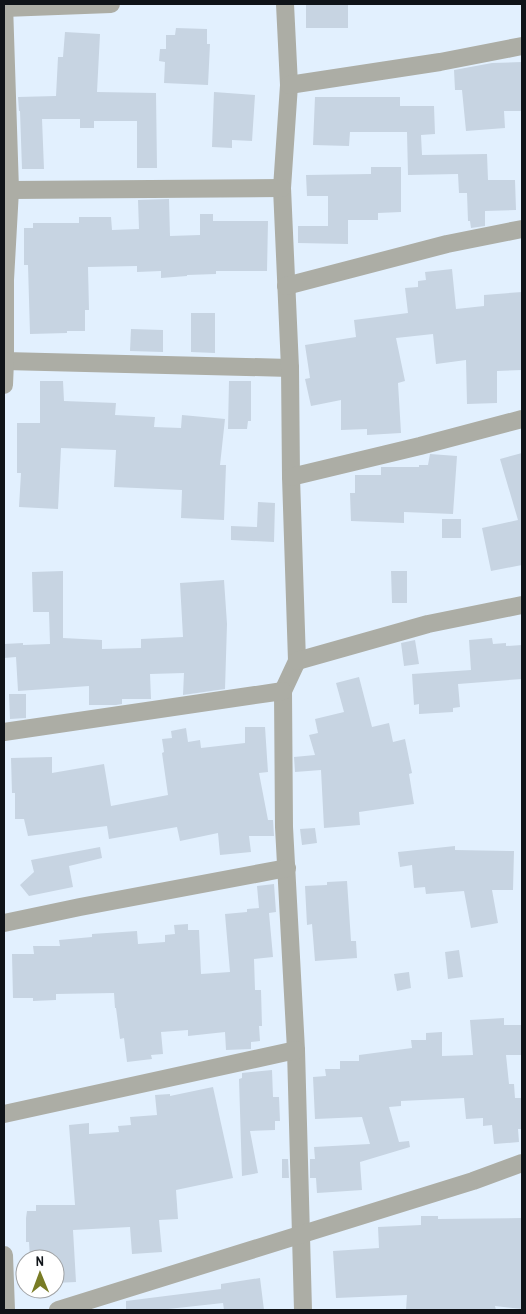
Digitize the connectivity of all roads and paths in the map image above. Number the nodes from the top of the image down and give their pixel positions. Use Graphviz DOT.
graph roads {
  1 [pos="4,4"];
  2 [pos="111,4"];
  3 [pos="285,4"];
  4 [pos="4,8"];
  5 [pos="522,46"];
  6 [pos="289,85"];
  7 [pos="282,188"];
  8 [pos="10,190"];
  9 [pos="522,228"];
  10 [pos="286,286"];
  11 [pos="5,361"];
  12 [pos="290,368"];
  13 [pos="4,385"];
  14 [pos="522,419"];
  15 [pos="292,477"];
  16 [pos="522,605"];
  17 [pos="297,661"];
  18 [pos="283,691"];
  19 [pos="4,732"];
  20 [pos="287,868"];
  21 [pos="4,923"];
  22 [pos="296,1050"];
  23 [pos="4,1114"];
  24 [pos="522,1163"];
  25 [pos="301,1233"];
  26 [pos="4,1254"];
  27 [pos="6,1310"];
  28 [pos="58,1310"];
  29 [pos="303,1310"];
  1 -- 4 [label="street"];
  2 -- 4 [label="street"];
  3 -- 6 [label="street"];
  4 -- 8 [label="street"];
  5 -- 6 [label="street"];
  6 -- 7 [label="street"];
  7 -- 8 [label="street"];
  7 -- 10 [label="street"];
  8 -- 11 [label="street"];
  9 -- 10 [label="street"];
  10 -- 12 [label="street"];
  11 -- 12 [label="street"];
  11 -- 13 [label="street"];
  12 -- 15 [label="street"];
  14 -- 15 [label="street"];
  15 -- 17 [label="street"];
  16 -- 17 [label="street"];
  17 -- 18 [label="street"];
  18 -- 19 [label="street"];
  18 -- 20 [label="street"];
  20 -- 21 [label="street"];
  20 -- 22 [label="street"];
  22 -- 23 [label="street"];
  22 -- 25 [label="street"];
  24 -- 25 [label="street"];
  25 -- 28 [label="street"];
  25 -- 29 [label="street"];
  26 -- 27 [label="street"];
}
